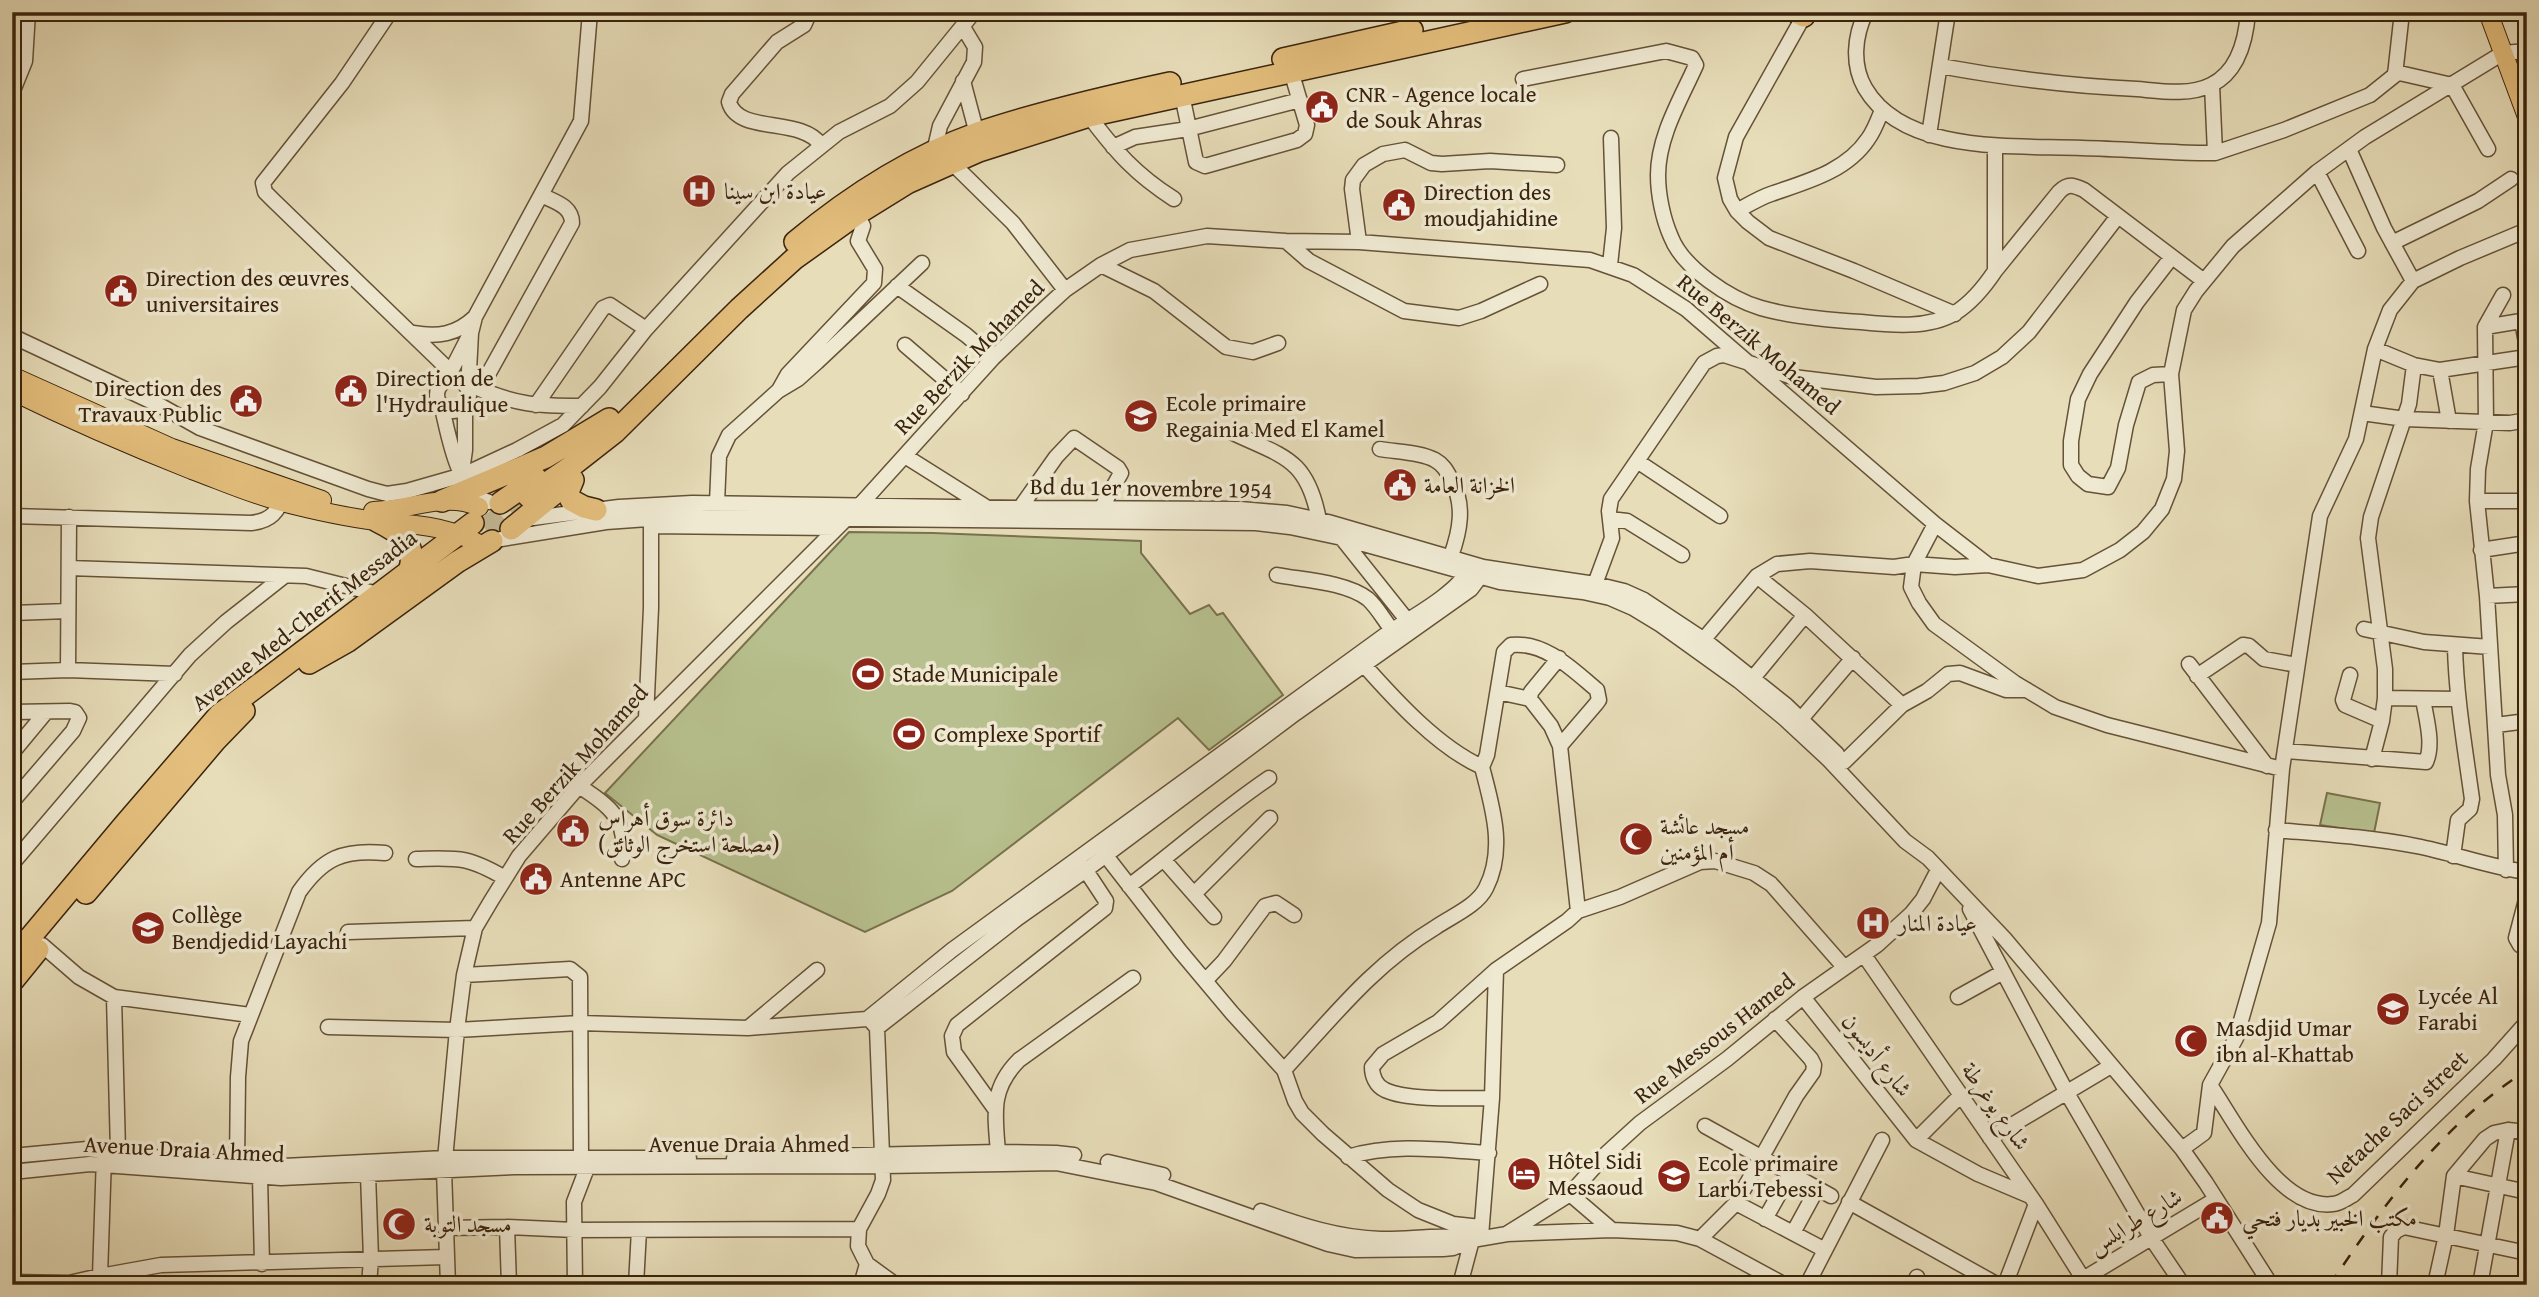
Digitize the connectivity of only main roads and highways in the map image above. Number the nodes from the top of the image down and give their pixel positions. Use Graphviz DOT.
graph roads {
  1 [pos="1494,12"];
  2 [pos="1565,12"];
  3 [pos="2488,12"];
  4 [pos="2527,117"];
  5 [pos="943,157"];
  6 [pos="697,351"];
  7 [pos="12,376"];
  8 [pos="12,391"];
  9 [pos="609,419"];
  10 [pos="573,480"];
  11 [pos="284,495"];
  12 [pos="528,496"];
  13 [pos="442,501"];
  14 [pos="385,508"];
  15 [pos="596,510"];
  16 [pos="485,516"];
  17 [pos="409,571"];
  18 [pos="12,960"];
  19 [pos="12,982"];
  1 -- 5 [label="highway"];
  2 -- 5 [label="highway"];
  3 -- 4 [label="main road"];
  5 -- 6 [label="highway"];
  5 -- 9 [label="highway, Avenue Med-Cherif Messadia"];
  6 -- 10 [label="highway"];
  6 -- 12 [label="highway"];
  7 -- 11 [label="main road"];
  8 -- 11 [label="main road"];
  9 -- 16 [label="highway, Avenue Med-Cherif Messadia"];
  9 -- 16 [label="highway"];
  10 -- 15 [label="highway"];
  10 -- 16 [label="highway"];
  11 -- 14 [label="main road"];
  13 -- 14 [label="main road"];
  13 -- 16 [label="highway"];
  14 -- 16 [label="main road"];
  14 -- 17 [label="highway"];
  16 -- 17 [label="highway, Avenue Med-Cherif Messadia"];
  16 -- 19 [label="highway, Avenue Med-Cherif Messadia"];
  17 -- 18 [label="highway, Avenue Med-Cherif Messadia"];
}
